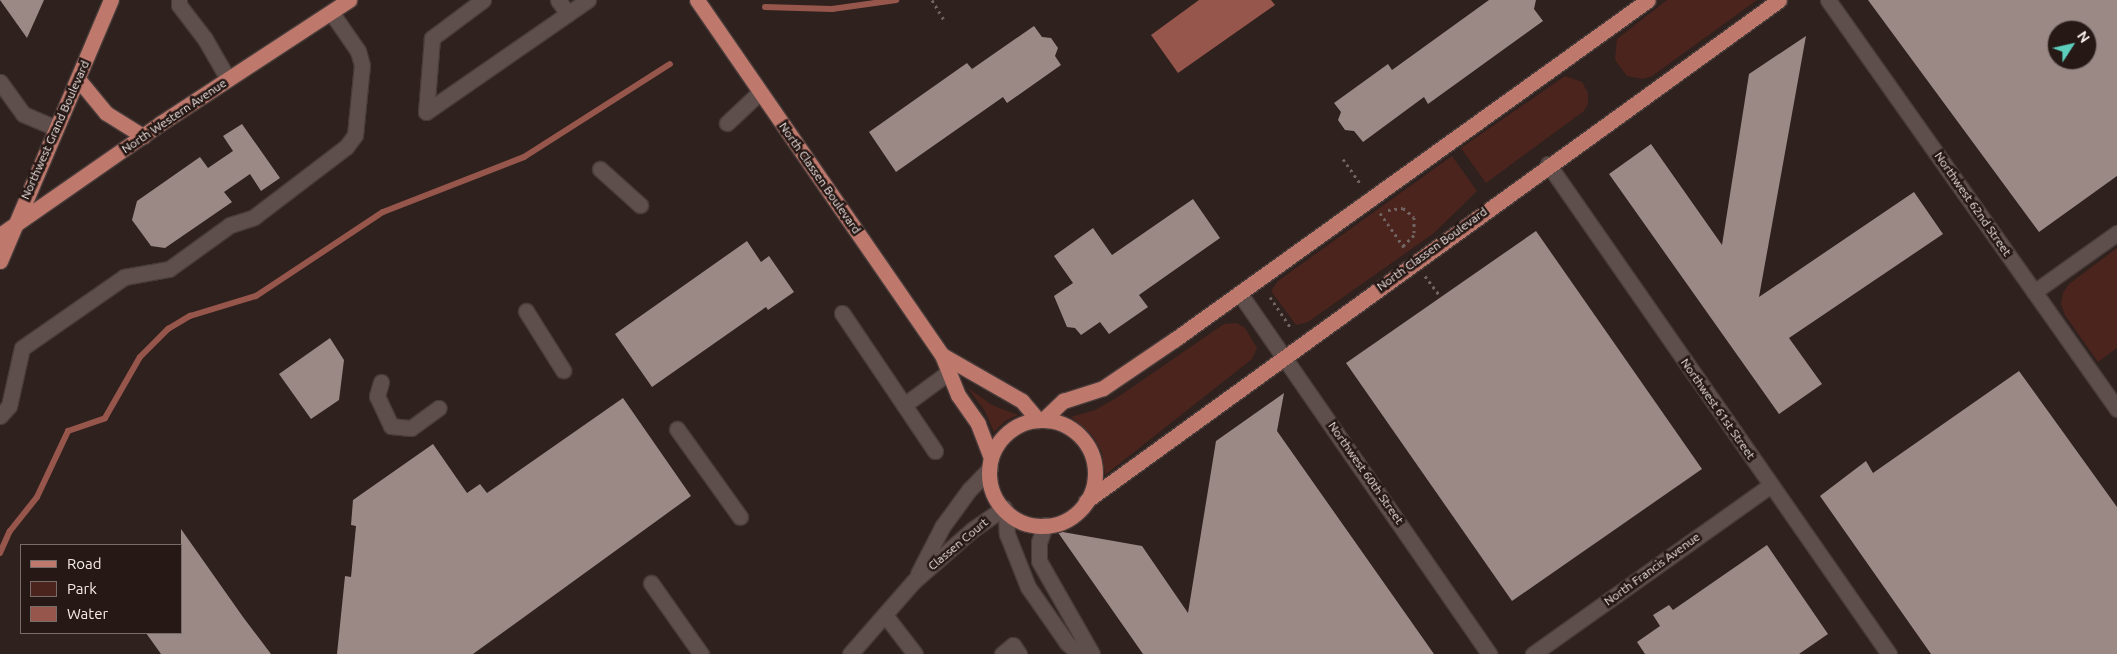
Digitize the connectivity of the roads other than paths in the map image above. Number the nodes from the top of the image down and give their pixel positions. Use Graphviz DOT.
graph roads {
  1 [pos="111,0"];
  2 [pos="180,0"];
  3 [pos="483,0"];
  4 [pos="558,0"];
  5 [pos="588,0"];
  6 [pos="697,0"];
  7 [pos="1648,0"];
  8 [pos="1779,0"];
  9 [pos="1828,0"];
  10 [pos="339,5"];
  11 [pos="568,14"];
  12 [pos="78,78"];
  13 [pos="228,79"];
  14 [pos="0,82"];
  15 [pos="760,92"];
  16 [pos="727,123"];
  17 [pos="56,128"];
  18 [pos="143,136"];
  19 [pos="1548,164"];
  20 [pos="600,169"];
  21 [pos="640,205"];
  22 [pos="14,226"];
  23 [pos="2117,233"];
  24 [pos="0,235"];
  25 [pos="0,261"];
  26 [pos="2034,292"];
  27 [pos="1240,294"];
  28 [pos="526,311"];
  29 [pos="842,313"];
  30 [pos="942,355"];
  31 [pos="1285,357"];
  32 [pos="563,370"];
  33 [pos="949,372"];
  34 [pos="381,382"];
  35 [pos="904,405"];
  36 [pos="439,408"];
  37 [pos="2117,409"];
  38 [pos="0,416"];
  39 [pos="1041,420"];
  40 [pos="678,429"];
  41 [pos="935,451"];
  42 [pos="991,463"];
  43 [pos="1771,485"];
  44 [pos="1086,501"];
  45 [pos="1005,509"];
  46 [pos="740,517"];
  47 [pos="1045,525"];
  48 [pos="914,581"];
  49 [pos="651,583"];
  50 [pos="885,615"];
  51 [pos="701,654"];
  52 [pos="850,654"];
  53 [pos="915,654"];
  54 [pos="1002,654"];
  55 [pos="1019,654"];
  56 [pos="1080,654"];
  57 [pos="1092,654"];
  58 [pos="1490,654"];
  59 [pos="1533,654"];
  60 [pos="1889,654"];
  1 -- 12 [label="main road, Northwest Grand Boulevard"];
  2 -- 13 [label="street"];
  3 -- 11 [label="street"];
  4 -- 11 [label="street"];
  5 -- 11 [label="street"];
  6 -- 15 [label="main road, North Classen Boulevard"];
  7 -- 27 [label="main road"];
  8 -- 19 [label="main road, North Classen Boulevard"];
  9 -- 26 [label="street, Northwest 62nd Street"];
  10 -- 13 [label="main road, North Western Avenue"];
  10 -- 38 [label="street"];
  12 -- 17 [label="main road, Northwest Grand Boulevard"];
  12 -- 18 [label="main road"];
  13 -- 18 [label="main road, North Western Avenue"];
  14 -- 17 [label="street"];
  15 -- 16 [label="street"];
  15 -- 30 [label="main road, North Classen Boulevard"];
  17 -- 22 [label="main road, Northwest Grand Boulevard"];
  18 -- 22 [label="main road, North Western Avenue"];
  19 -- 31 [label="main road, North Classen Boulevard"];
  19 -- 43 [label="street, Northwest 61st Street"];
  20 -- 21 [label="street"];
  22 -- 24 [label="main road, North Western Avenue"];
  22 -- 25 [label="main road, Northwest Grand Boulevard"];
  23 -- 26 [label="street"];
  26 -- 37 [label="street, Northwest 62nd Street"];
  27 -- 31 [label="street, Northwest 60th Street"];
  27 -- 39 [label="main road"];
  28 -- 32 [label="street"];
  29 -- 35 [label="street"];
  30 -- 33 [label="main road, North Classen Boulevard"];
  30 -- 39 [label="main road, North Classen Boulevard"];
  31 -- 44 [label="main road, North Classen Boulevard"];
  31 -- 58 [label="street, Northwest 60th Street"];
  33 -- 35 [label="street"];
  33 -- 42 [label="main road, North Classen Boulevard"];
  34 -- 36 [label="street"];
  35 -- 41 [label="street"];
  39 -- 42 [label="main road"];
  39 -- 44 [label="main road, North Classen Boulevard"];
  40 -- 46 [label="street"];
  42 -- 45 [label="main road, North Classen Boulevard"];
  42 -- 48 [label="street, Classen Court"];
  43 -- 59 [label="street, North Francis Avenue"];
  43 -- 60 [label="street, Northwest 61st Street"];
  44 -- 47 [label="main road, North Classen Boulevard"];
  45 -- 47 [label="main road, North Classen Boulevard"];
  45 -- 48 [label="street, Classen Court"];
  45 -- 56 [label="street"];
  47 -- 57 [label="street"];
  48 -- 50 [label="street, Classen Court"];
  49 -- 51 [label="street"];
  50 -- 52 [label="street, Classen Court"];
  50 -- 53 [label="street"];
  54 -- 55 [label="street"];
}
